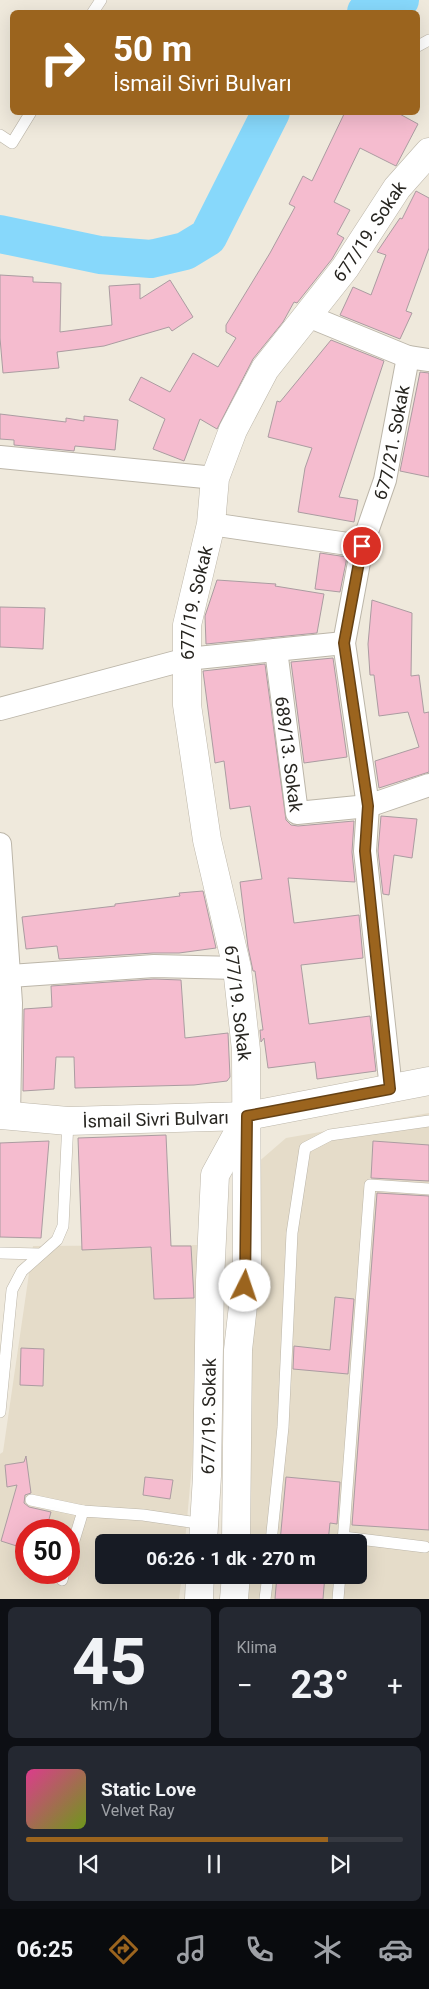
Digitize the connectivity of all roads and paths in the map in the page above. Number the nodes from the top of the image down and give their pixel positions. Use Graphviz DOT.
graph roads {
  1 [pos="29,115"];
  2 [pos="0,135"];
  3 [pos="429,152"];
  4 [pos="308,316"];
  5 [pos="419,359"];
  6 [pos="0,457"];
  7 [pos="216,478"];
  8 [pos="211,524"];
  9 [pos="362,546"];
  10 [pos="344,643"];
  11 [pos="276,650"];
  12 [pos="187,659"];
  13 [pos="0,709"];
  14 [pos="429,785"];
  15 [pos="368,806"];
  16 [pos="0,844"];
  17 [pos="237,968"];
  18 [pos="10,976"];
  19 [pos="6,1001"];
  20 [pos="429,1081"];
  21 [pos="390,1089"];
  22 [pos="4,1116"];
  23 [pos="247,1116"];
  24 [pos="68,1121"];
  25 [pos="429,1121"];
  26 [pos="429,1190"];
  27 [pos="0,1252"];
  28 [pos="39,1254"];
  29 [pos="0,1412"];
  30 [pos="31,1500"];
  31 [pos="83,1511"];
  32 [pos="80,1521"];
  33 [pos="203,1533"];
  34 [pos="236,1534"];
  35 [pos="272,1534"];
  36 [pos="343,1534"];
  37 [pos="367,1542"];
  38 [pos="426,1547"];
  39 [pos="200,1584"];
  40 [pos="235,1584"];
  41 [pos="267,1584"];
  42 [pos="339,1584"];
  43 [pos="199,1599"];
  44 [pos="234,1599"];
  45 [pos="265,1599"];
  46 [pos="338,1599"];
  1 -- 2 [label="lane"];
  3 -- 4 [label="main road, 677/19. Sokak"];
  4 -- 5 [label="street"];
  4 -- 7 [label="main road, 677/19. Sokak"];
  5 -- 9 [label="street, 677/21. Sokak"];
  6 -- 7 [label="street"];
  7 -- 8 [label="main road, 677/19. Sokak"];
  8 -- 9 [label="street"];
  8 -- 12 [label="main road, 677/19. Sokak"];
  9 -- 10 [label="street, 677/21. Sokak"];
  10 -- 11 [label="street"];
  10 -- 15 [label="street, 677/21. Sokak"];
  11 -- 12 [label="street"];
  11 -- 15 [label="street, 689/13. Sokak"];
  12 -- 13 [label="street"];
  12 -- 17 [label="main road, 677/19. Sokak"];
  14 -- 15 [label="street, 689/13. Sokak"];
  15 -- 21 [label="street, 677/21. Sokak"];
  16 -- 18 [label="street"];
  17 -- 18 [label="street"];
  17 -- 23 [label="main road, 677/19. Sokak"];
  18 -- 19 [label="street"];
  19 -- 22 [label="street"];
  20 -- 21 [label="main road, İsmail Sivri Bulvarı"];
  21 -- 23 [label="main road, İsmail Sivri Bulvarı"];
  22 -- 24 [label="main road, İsmail Sivri Bulvarı"];
  23 -- 24 [label="main road, İsmail Sivri Bulvarı"];
  23 -- 33 [label="main road, 677/19. Sokak"];
  23 -- 34 [label="main road, 677/19. Sokak"];
  24 -- 28 [label="lane"];
  25 -- 35 [label="lane"];
  26 -- 36 [label="lane"];
  27 -- 28 [label="lane"];
  28 -- 29 [label="lane"];
  30 -- 31 [label="lane"];
  31 -- 32 [label="lane"];
  31 -- 33 [label="lane"];
  37 -- 38 [label="lane"];
  39 -- 43 [label="main road"];
  40 -- 44 [label="main road"];
  41 -- 45 [label="lane"];
  42 -- 46 [label="lane"];
}
